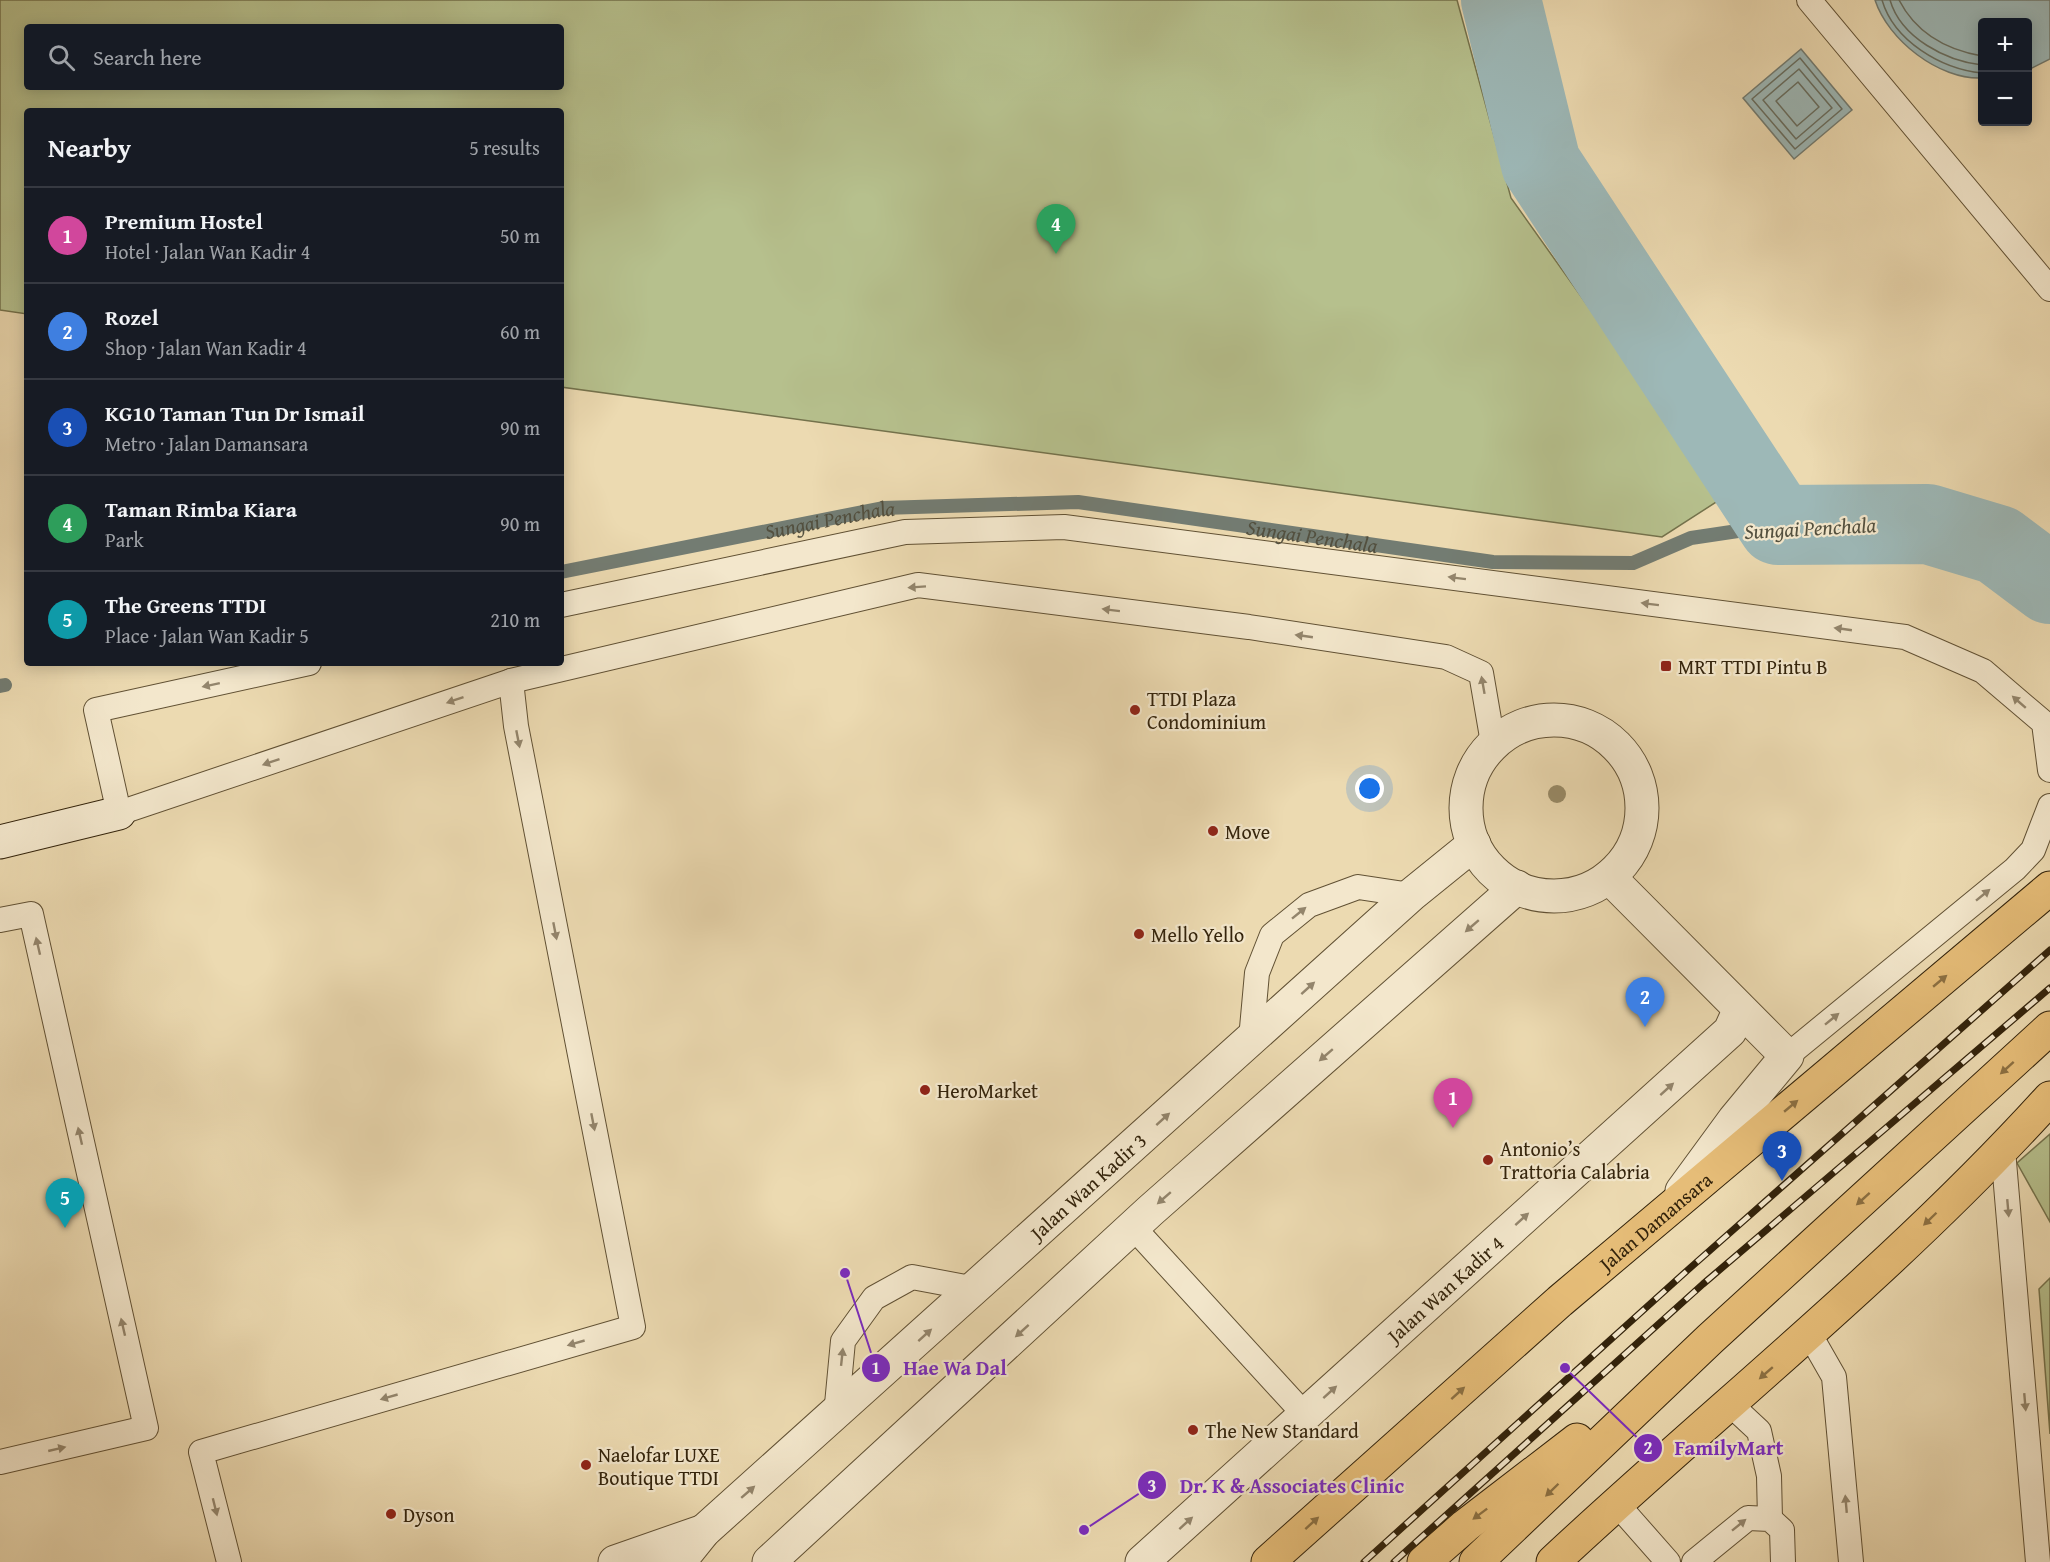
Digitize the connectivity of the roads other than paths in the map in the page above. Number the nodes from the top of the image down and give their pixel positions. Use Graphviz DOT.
graph roads {
  1 [pos="1809,0"];
  2 [pos="2050,289"];
  3 [pos="564,604"];
  4 [pos="295,666"];
  5 [pos="511,681"];
  6 [pos="1493,743"];
  7 [pos="2050,770"];
  8 [pos="2050,806"];
  9 [pos="119,813"];
  10 [pos="0,842"];
  11 [pos="1474,844"];
  12 [pos="1609,877"];
  13 [pos="1517,887"];
  14 [pos="2050,888"];
  15 [pos="1411,895"];
  16 [pos="0,920"];
  17 [pos="1739,1011"];
  18 [pos="2050,1028"];
  19 [pos="1251,1039"];
  20 [pos="1787,1056"];
  21 [pos="2050,1098"];
  22 [pos="2003,1150"];
  23 [pos="1666,1212"];
  24 [pos="1133,1227"];
  25 [pos="976,1289"];
  26 [pos="1810,1335"];
  27 [pos="1710,1339"];
  28 [pos="1730,1404"];
  29 [pos="836,1415"];
  30 [pos="1305,1415"];
  31 [pos="0,1462"];
  32 [pos="1616,1503"];
  33 [pos="1770,1519"];
  34 [pos="704,1531"];
  35 [pos="229,1562"];
  36 [pos="615,1562"];
  37 [pos="679,1562"];
  38 [pos="769,1562"];
  39 [pos="1142,1562"];
  40 [pos="1269,1562"];
  41 [pos="1424,1562"];
  42 [pos="1476,1562"];
  43 [pos="1553,1562"];
  44 [pos="1668,1562"];
  45 [pos="1694,1562"];
  46 [pos="1783,1562"];
  47 [pos="1851,1562"];
  48 [pos="2038,1562"];
  1 -- 2 [label="lane"];
  7 -- 3 [label="lane, one-way"];
  4 -- 9 [label="lane, one-way"];
  6 -- 5 [label="lane, one-way"];
  5 -- 9 [label="lane, one-way"];
  5 -- 35 [label="lane, one-way"];
  6 -- 11 [label="street"];
  6 -- 12 [label="street"];
  20 -- 8 [label="lane, one-way"];
  9 -- 10 [label="street"];
  11 -- 13 [label="street"];
  11 -- 15 [label="street, Jalan Wan Kadir 3"];
  12 -- 13 [label="street"];
  12 -- 17 [label="street"];
  13 -- 24 [label="street, one-way"];
  23 -- 14 [label="main road, Jalan Damansara, one-way"];
  19 -- 15 [label="street, Jalan Wan Kadir 3, one-way"];
  19 -- 15 [label="lane, one-way"];
  31 -- 16 [label="lane, one-way"];
  17 -- 20 [label="street"];
  30 -- 17 [label="street, Jalan Wan Kadir 4, one-way"];
  18 -- 27 [label="main road, one-way"];
  25 -- 19 [label="street, Jalan Wan Kadir 3, one-way"];
  20 -- 23 [label="street"];
  21 -- 22 [label="main road"];
  22 -- 26 [label="main road, one-way"];
  22 -- 48 [label="lane, one-way"];
  40 -- 23 [label="main road, Jalan Damansara, one-way"];
  24 -- 30 [label="lane"];
  24 -- 38 [label="street, one-way"];
  29 -- 25 [label="street, Jalan Wan Kadir 3, one-way"];
  29 -- 25 [label="lane, one-way"];
  26 -- 28 [label="main road, one-way"];
  47 -- 26 [label="lane, one-way"];
  27 -- 41 [label="main road, one-way"];
  27 -- 42 [label="main road, one-way"];
  28 -- 32 [label="main road"];
  28 -- 33 [label="lane"];
  34 -- 29 [label="street, Jalan Wan Kadir 3, one-way"];
  39 -- 30 [label="street, Jalan Wan Kadir 4, one-way"];
  32 -- 43 [label="main road"];
  32 -- 44 [label="lane"];
  45 -- 33 [label="lane, one-way"];
  33 -- 46 [label="lane"];
  34 -- 36 [label="street, Jalan Wan Kadir 3"];
  34 -- 37 [label="street, Jalan Wan Kadir 3"];
}
